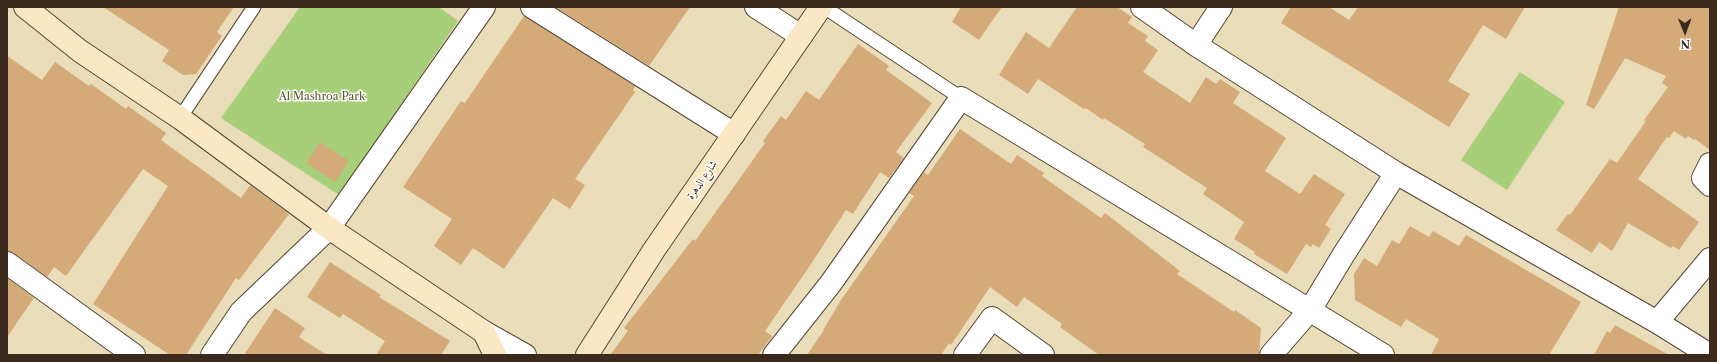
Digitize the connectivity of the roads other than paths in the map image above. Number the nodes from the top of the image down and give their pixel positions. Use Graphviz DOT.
graph roads {
  1 [pos="25,7"];
  2 [pos="254,7"];
  3 [pos="484,7"];
  4 [pos="532,7"];
  5 [pos="756,7"];
  6 [pos="822,7"];
  7 [pos="1142,7"];
  8 [pos="1221,7"];
  9 [pos="801,36"];
  10 [pos="1196,45"];
  11 [pos="961,98"];
  12 [pos="180,118"];
  13 [pos="734,134"];
  14 [pos="1710,164"];
  15 [pos="1396,173"];
  16 [pos="1710,185"];
  17 [pos="329,228"];
  18 [pos="1710,259"];
  19 [pos="7,263"];
  20 [pos="1310,310"];
  21 [pos="1657,322"];
  22 [pos="484,332"];
  23 [pos="134,355"];
  24 [pos="212,355"];
  25 [pos="495,355"];
  26 [pos="525,355"];
  27 [pos="587,355"];
  28 [pos="774,355"];
  29 [pos="965,355"];
  30 [pos="1043,355"];
  31 [pos="1271,355"];
  32 [pos="1383,355"];
  33 [pos="1710,355"];
  1 -- 12 [label="street"];
  2 -- 12 [label="lane"];
  3 -- 17 [label="street"];
  4 -- 13 [label="street"];
  5 -- 9 [label="street"];
  6 -- 9 [label="street, شارع الدهرة"];
  6 -- 11 [label="lane"];
  7 -- 10 [label="street"];
  8 -- 10 [label="street"];
  9 -- 13 [label="street, شارع الدهرة"];
  10 -- 15 [label="street"];
  11 -- 20 [label="street"];
  11 -- 28 [label="street"];
  12 -- 17 [label="street"];
  13 -- 27 [label="street, شارع الدهرة"];
  14 -- 16 [label="street"];
  15 -- 20 [label="street"];
  15 -- 21 [label="street"];
  17 -- 22 [label="street"];
  17 -- 24 [label="street"];
  18 -- 21 [label="street"];
  19 -- 23 [label="street"];
  20 -- 31 [label="street"];
  20 -- 32 [label="street"];
  21 -- 33 [label="street"];
  22 -- 25 [label="street"];
  22 -- 26 [label="street"];
  29 -- 30 [label="street"];
}
